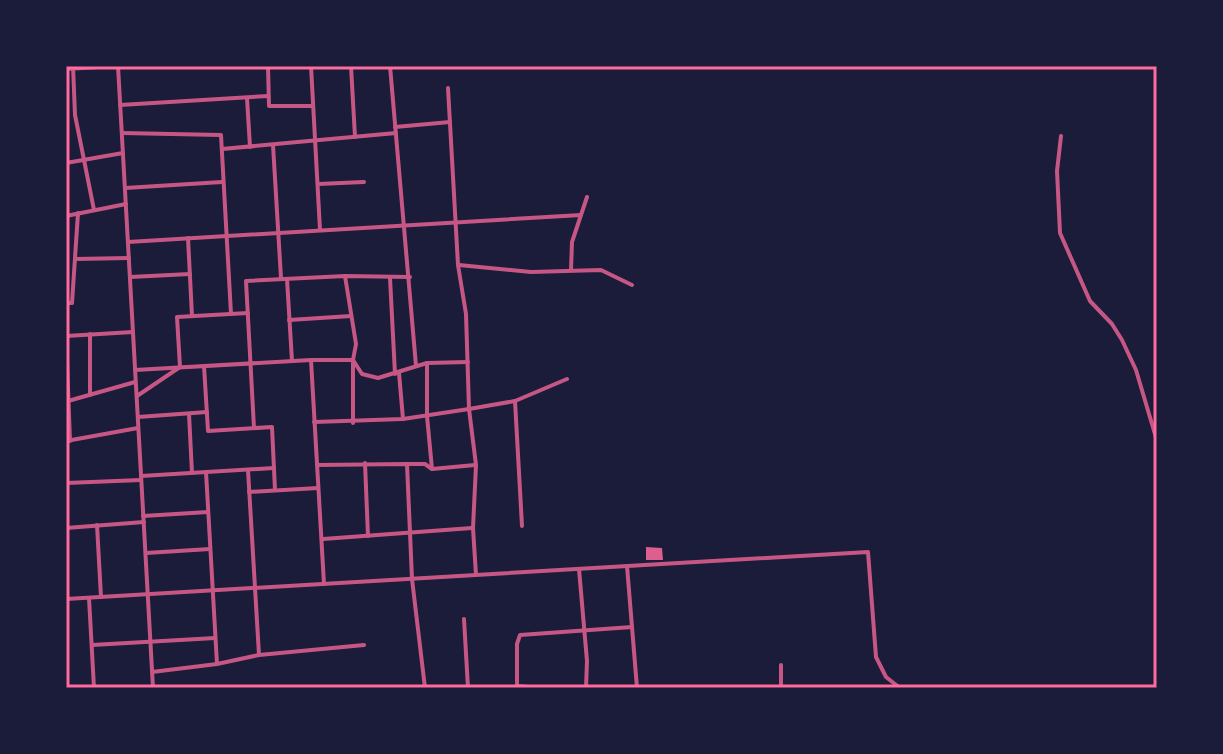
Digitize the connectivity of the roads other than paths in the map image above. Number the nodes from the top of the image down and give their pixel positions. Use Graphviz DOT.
graph roads {
  1 [pos="117,66"];
  2 [pos="268,66"];
  3 [pos="311,66"];
  4 [pos="351,66"];
  5 [pos="390,66"];
  6 [pos="73,67"];
  7 [pos="66,69"];
  8 [pos="448,88"];
  9 [pos="268,96"];
  10 [pos="247,97"];
  11 [pos="120,105"];
  12 [pos="313,106"];
  13 [pos="450,122"];
  14 [pos="396,130"];
  15 [pos="122,133"];
  16 [pos="1061,136"];
  17 [pos="355,137"];
  18 [pos="315,141"];
  19 [pos="273,145"];
  20 [pos="250,147"];
  21 [pos="222,149"];
  22 [pos="123,153"];
  23 [pos="82,160"];
  24 [pos="66,163"];
  25 [pos="223,182"];
  26 [pos="364,182"];
  27 [pos="318,184"];
  28 [pos="125,188"];
  29 [pos="587,197"];
  30 [pos="126,204"];
  31 [pos="94,210"];
  32 [pos="78,213"];
  33 [pos="581,215"];
  34 [pos="66,216"];
  35 [pos="456,222"];
  36 [pos="404,225"];
  37 [pos="320,230"];
  38 [pos="278,233"];
  39 [pos="226,236"];
  40 [pos="188,238"];
  41 [pos="128,242"];
  42 [pos="129,258"];
  43 [pos="75,259"];
  44 [pos="458,265"];
  45 [pos="571,270"];
  46 [pos="190,274"];
  47 [pos="345,276"];
  48 [pos="130,277"];
  49 [pos="410,277"];
  50 [pos="390,278"];
  51 [pos="284,279"];
  52 [pos="632,285"];
  53 [pos="66,303"];
  54 [pos="248,313"];
  55 [pos="231,314"];
  56 [pos="192,316"];
  57 [pos="351,316"];
  58 [pos="289,320"];
  59 [pos="133,332"];
  60 [pos="90,334"];
  61 [pos="66,336"];
  62 [pos="311,360"];
  63 [pos="353,360"];
  64 [pos="292,361"];
  65 [pos="468,362"];
  66 [pos="251,363"];
  67 [pos="427,363"];
  68 [pos="204,366"];
  69 [pos="416,366"];
  70 [pos="180,367"];
  71 [pos="135,370"];
  72 [pos="397,374"];
  73 [pos="567,379"];
  74 [pos="136,382"];
  75 [pos="90,395"];
  76 [pos="137,396"];
  77 [pos="68,401"];
  78 [pos="515,401"];
  79 [pos="469,409"];
  80 [pos="207,412"];
  81 [pos="189,414"];
  82 [pos="427,416"];
  83 [pos="138,417"];
  84 [pos="403,419"];
  85 [pos="314,422"];
  86 [pos="353,423"];
  87 [pos="138,428"];
  88 [pos="254,428"];
  89 [pos="68,441"];
  90 [pos="1157,441"];
  91 [pos="365,463"];
  92 [pos="407,464"];
  93 [pos="317,465"];
  94 [pos="476,465"];
  95 [pos="274,468"];
  96 [pos="432,469"];
  97 [pos="248,470"];
  98 [pos="206,472"];
  99 [pos="192,473"];
  100 [pos="141,478"];
  101 [pos="66,483"];
  102 [pos="318,488"];
  103 [pos="275,490"];
  104 [pos="249,492"];
  105 [pos="208,512"];
  106 [pos="144,519"];
  107 [pos="97,525"];
  108 [pos="522,526"];
  109 [pos="66,528"];
  110 [pos="473,528"];
  111 [pos="409,533"];
  112 [pos="368,536"];
  113 [pos="323,539"];
  114 [pos="210,549"];
  115 [pos="146,553"];
  116 [pos="627,566"];
  117 [pos="579,569"];
  118 [pos="476,575"];
  119 [pos="412,579"];
  120 [pos="324,584"];
  121 [pos="256,588"];
  122 [pos="213,591"];
  123 [pos="148,595"];
  124 [pos="101,597"];
  125 [pos="89,598"];
  126 [pos="66,599"];
  127 [pos="464,619"];
  128 [pos="632,627"];
  129 [pos="585,631"];
  130 [pos="215,638"];
  131 [pos="151,641"];
  132 [pos="92,645"];
  133 [pos="364,645"];
  134 [pos="259,655"];
  135 [pos="217,664"];
  136 [pos="781,665"];
  137 [pos="152,672"];
  138 [pos="517,687"];
  139 [pos="94,688"];
  140 [pos="153,688"];
  141 [pos="425,688"];
  142 [pos="468,688"];
  143 [pos="541,688"];
  144 [pos="586,688"];
  145 [pos="637,688"];
  146 [pos="781,688"];
  147 [pos="900,688"];
  1 -- 6 [label="street"];
  1 -- 11 [label="street"];
  2 -- 9 [label="street"];
  3 -- 12 [label="street"];
  4 -- 17 [label="street"];
  5 -- 14 [label="street"];
  6 -- 7 [label="street"];
  6 -- 23 [label="street"];
  8 -- 13 [label="street"];
  9 -- 10 [label="street"];
  9 -- 12 [label="street"];
  10 -- 11 [label="street"];
  10 -- 20 [label="street"];
  11 -- 15 [label="street"];
  12 -- 18 [label="street"];
  13 -- 14 [label="street"];
  13 -- 35 [label="street"];
  14 -- 17 [label="street"];
  14 -- 36 [label="street"];
  15 -- 21 [label="street"];
  15 -- 22 [label="street"];
  16 -- 90 [label="street"];
  17 -- 18 [label="street"];
  18 -- 19 [label="street"];
  18 -- 27 [label="street"];
  19 -- 20 [label="street"];
  19 -- 38 [label="street"];
  20 -- 21 [label="street"];
  21 -- 25 [label="street"];
  22 -- 23 [label="street"];
  22 -- 28 [label="street"];
  23 -- 24 [label="street"];
  23 -- 31 [label="street"];
  25 -- 28 [label="street"];
  25 -- 39 [label="street"];
  26 -- 27 [label="street"];
  27 -- 37 [label="street"];
  28 -- 30 [label="street"];
  29 -- 33 [label="street"];
  30 -- 31 [label="street"];
  30 -- 41 [label="street"];
  31 -- 32 [label="street"];
  32 -- 34 [label="street"];
  32 -- 43 [label="street"];
  33 -- 35 [label="street"];
  33 -- 45 [label="street"];
  35 -- 36 [label="street"];
  35 -- 44 [label="street"];
  36 -- 37 [label="street"];
  36 -- 49 [label="street"];
  37 -- 38 [label="street"];
  38 -- 39 [label="street"];
  38 -- 51 [label="street"];
  39 -- 40 [label="street"];
  39 -- 55 [label="street"];
  40 -- 41 [label="street"];
  40 -- 46 [label="street"];
  41 -- 42 [label="street"];
  42 -- 43 [label="street"];
  42 -- 48 [label="street"];
  43 -- 53 [label="street"];
  44 -- 45 [label="street"];
  44 -- 65 [label="street"];
  45 -- 52 [label="street"];
  46 -- 48 [label="street"];
  46 -- 56 [label="street"];
  47 -- 50 [label="street"];
  47 -- 51 [label="street"];
  47 -- 57 [label="street"];
  48 -- 59 [label="street"];
  49 -- 50 [label="street"];
  49 -- 69 [label="street"];
  50 -- 72 [label="street"];
  51 -- 54 [label="street"];
  51 -- 58 [label="street"];
  54 -- 55 [label="street"];
  54 -- 66 [label="street"];
  55 -- 56 [label="street"];
  56 -- 70 [label="street"];
  57 -- 58 [label="street"];
  57 -- 63 [label="street"];
  58 -- 64 [label="street"];
  59 -- 60 [label="street"];
  59 -- 71 [label="street"];
  60 -- 61 [label="street"];
  60 -- 75 [label="street"];
  61 -- 77 [label="street"];
  62 -- 63 [label="street"];
  62 -- 64 [label="street"];
  62 -- 85 [label="street"];
  63 -- 72 [label="street"];
  63 -- 86 [label="street"];
  64 -- 66 [label="street"];
  65 -- 67 [label="street"];
  65 -- 79 [label="street"];
  66 -- 68 [label="street"];
  66 -- 88 [label="street"];
  67 -- 69 [label="street"];
  67 -- 82 [label="street"];
  68 -- 70 [label="street"];
  68 -- 80 [label="street"];
  69 -- 72 [label="street"];
  70 -- 71 [label="street"];
  70 -- 76 [label="street"];
  71 -- 74 [label="street"];
  72 -- 84 [label="street"];
  73 -- 78 [label="street"];
  74 -- 75 [label="street"];
  74 -- 76 [label="street"];
  75 -- 77 [label="street"];
  76 -- 83 [label="street"];
  77 -- 89 [label="street"];
  78 -- 79 [label="street"];
  78 -- 108 [label="street"];
  79 -- 82 [label="street"];
  79 -- 94 [label="street"];
  80 -- 81 [label="street"];
  80 -- 88 [label="street"];
  81 -- 83 [label="street"];
  81 -- 99 [label="street"];
  82 -- 84 [label="street"];
  82 -- 96 [label="street"];
  83 -- 87 [label="street"];
  84 -- 86 [label="street"];
  85 -- 86 [label="street"];
  85 -- 93 [label="street"];
  87 -- 89 [label="street"];
  87 -- 100 [label="street"];
  88 -- 95 [label="street"];
  91 -- 92 [label="street"];
  91 -- 93 [label="street"];
  91 -- 112 [label="street"];
  92 -- 96 [label="street"];
  92 -- 111 [label="street"];
  93 -- 102 [label="street"];
  94 -- 96 [label="street"];
  94 -- 110 [label="street"];
  95 -- 97 [label="street"];
  95 -- 103 [label="street"];
  97 -- 98 [label="street"];
  97 -- 104 [label="street"];
  98 -- 99 [label="street"];
  98 -- 105 [label="street"];
  99 -- 100 [label="street"];
  100 -- 101 [label="street"];
  100 -- 106 [label="street"];
  102 -- 103 [label="street"];
  102 -- 113 [label="street"];
  103 -- 104 [label="street"];
  104 -- 121 [label="street"];
  105 -- 106 [label="street"];
  105 -- 114 [label="street"];
  106 -- 107 [label="street"];
  106 -- 115 [label="street"];
  107 -- 109 [label="street"];
  107 -- 124 [label="street"];
  110 -- 111 [label="street"];
  110 -- 118 [label="street"];
  111 -- 112 [label="street"];
  111 -- 119 [label="street"];
  112 -- 113 [label="street"];
  113 -- 120 [label="street"];
  114 -- 115 [label="street"];
  114 -- 122 [label="street"];
  115 -- 123 [label="street"];
  116 -- 117 [label="street"];
  116 -- 128 [label="street"];
  116 -- 147 [label="street"];
  117 -- 118 [label="street"];
  117 -- 129 [label="street"];
  118 -- 119 [label="street"];
  119 -- 120 [label="street"];
  119 -- 141 [label="street"];
  120 -- 121 [label="street"];
  121 -- 122 [label="street"];
  121 -- 134 [label="street"];
  122 -- 123 [label="street"];
  122 -- 130 [label="street"];
  123 -- 124 [label="street"];
  123 -- 131 [label="street"];
  124 -- 125 [label="street"];
  125 -- 126 [label="street"];
  125 -- 132 [label="street"];
  127 -- 142 [label="street"];
  128 -- 129 [label="street"];
  128 -- 145 [label="street"];
  129 -- 138 [label="street"];
  129 -- 144 [label="street"];
  130 -- 131 [label="street"];
  130 -- 135 [label="street"];
  131 -- 132 [label="street"];
  131 -- 137 [label="street"];
  132 -- 139 [label="street"];
  133 -- 134 [label="street"];
  134 -- 135 [label="street"];
  135 -- 137 [label="street"];
  136 -- 146 [label="street"];
  137 -- 140 [label="street"];
  138 -- 143 [label="street"];
}
